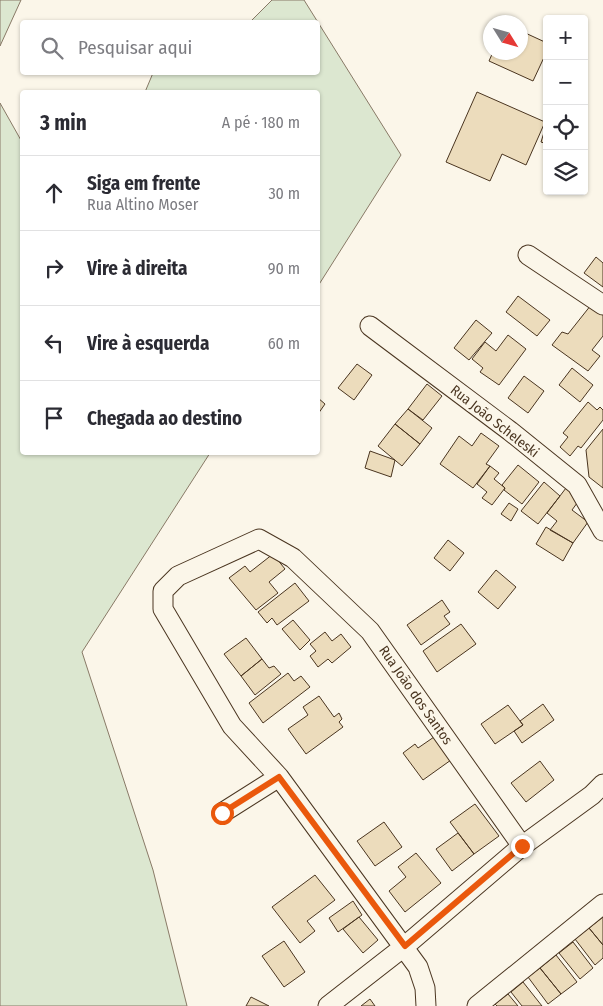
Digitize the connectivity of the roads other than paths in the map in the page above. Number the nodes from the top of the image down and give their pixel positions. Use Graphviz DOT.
graph roads {
  1 [pos="528,255"];
  2 [pos="603,305"];
  3 [pos="370,326"];
  4 [pos="603,531"];
  5 [pos="279,777"];
  6 [pos="603,784"];
  7 [pos="222,813"];
  8 [pos="522,846"];
  9 [pos="603,904"];
  10 [pos="405,946"];
  11 [pos="328,1006"];
  12 [pos="426,1006"];
  13 [pos="477,1006"];
  1 -- 2 [label="street"];
  3 -- 4 [label="street, Rua João Scheleski"];
  5 -- 7 [label="street"];
  5 -- 8 [label="street, Rua João dos Santos"];
  5 -- 10 [label="street"];
  6 -- 8 [label="street"];
  8 -- 10 [label="street"];
  9 -- 13 [label="street"];
  10 -- 11 [label="street"];
  10 -- 12 [label="street"];
}
